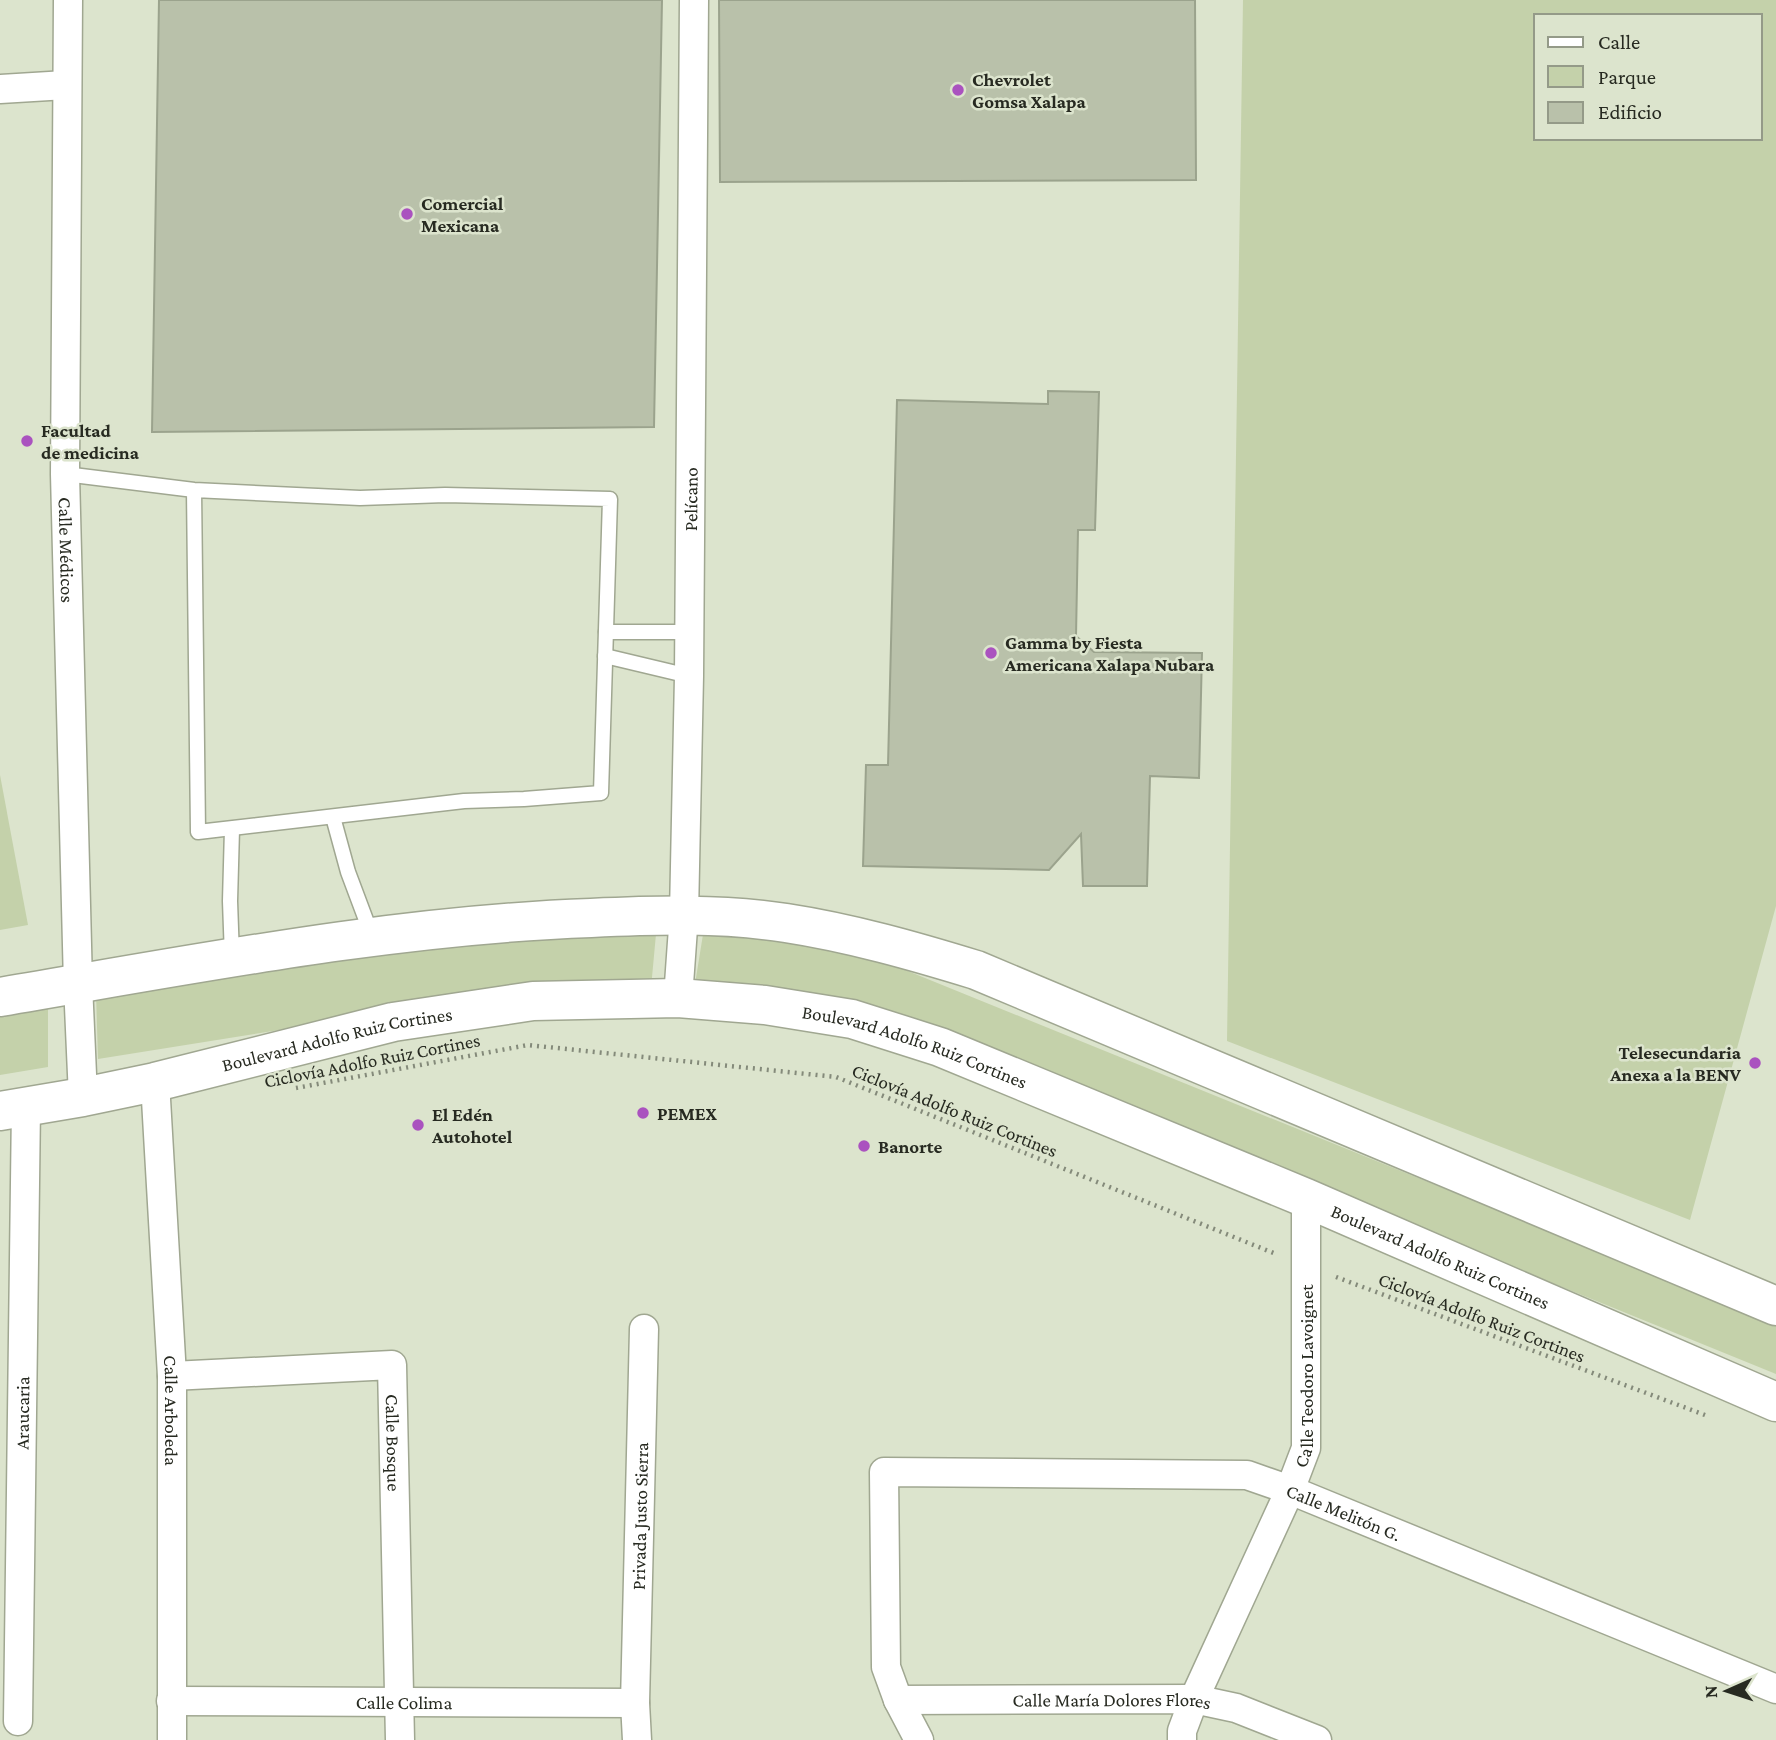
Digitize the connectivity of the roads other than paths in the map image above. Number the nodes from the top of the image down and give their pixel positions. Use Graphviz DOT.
graph roads {
  1 [pos="68,0"];
  2 [pos="694,0"];
  3 [pos="66,85"];
  4 [pos="0,89"];
  5 [pos="65,474"];
  6 [pos="194,490"];
  7 [pos="606,632"];
  8 [pos="690,632"];
  9 [pos="605,656"];
  10 [pos="689,676"];
  11 [pos="333,817"];
  12 [pos="232,830"];
  13 [pos="684,914"];
  14 [pos="372,937"];
  15 [pos="232,958"];
  16 [pos="78,984"];
  17 [pos="0,998"];
  18 [pos="678,998"];
  19 [pos="155,1082"];
  20 [pos="83,1097"];
  21 [pos="13,1108"];
  22 [pos="1306,1198"];
  23 [pos="1776,1306"];
  24 [pos="644,1329"];
  25 [pos="172,1376"];
  26 [pos="1776,1402"];
  27 [pos="1290,1490"];
  28 [pos="1776,1689"];
  29 [pos="1194,1699"];
  30 [pos="898,1700"];
  31 [pos="171,1701"];
  32 [pos="635,1703"];
  33 [pos="398,1704"];
  34 [pos="18,1721"];
  35 [pos="172,1740"];
  36 [pos="400,1740"];
  37 [pos="637,1740"];
  38 [pos="919,1740"];
  39 [pos="1182,1740"];
  40 [pos="1317,1740"];
  1 -- 3 [label="street, Calle Médicos"];
  2 -- 8 [label="street, Pelícano"];
  3 -- 4 [label="street"];
  3 -- 5 [label="street, Calle Médicos"];
  5 -- 6 [label="lane"];
  5 -- 16 [label="street, Calle Médicos"];
  6 -- 7 [label="lane"];
  6 -- 12 [label="lane"];
  7 -- 8 [label="lane"];
  7 -- 9 [label="lane"];
  8 -- 10 [label="street, Pelícano"];
  9 -- 10 [label="lane"];
  9 -- 11 [label="lane"];
  10 -- 13 [label="street, Pelícano"];
  11 -- 12 [label="lane"];
  11 -- 14 [label="lane"];
  12 -- 15 [label="lane"];
  13 -- 14 [label="main road"];
  13 -- 18 [label="street, Pelícano"];
  13 -- 23 [label="main road"];
  14 -- 15 [label="main road"];
  15 -- 16 [label="main road"];
  16 -- 17 [label="main road"];
  16 -- 20 [label="street, Calle Médicos"];
  18 -- 19 [label="main road, Boulevard Adolfo Ruiz Cortines"];
  18 -- 22 [label="main road, Boulevard Adolfo Ruiz Cortines"];
  19 -- 20 [label="main road, Boulevard Adolfo Ruiz Cortines"];
  19 -- 25 [label="street, Calle Arboleda"];
  20 -- 21 [label="main road, Boulevard Adolfo Ruiz Cortines"];
  21 -- 34 [label="street, Araucaria"];
  22 -- 26 [label="main road, Boulevard Adolfo Ruiz Cortines"];
  22 -- 27 [label="street, Calle Teodoro Lavoignet"];
  24 -- 32 [label="street, Privada Justo Sierra"];
  25 -- 31 [label="street, Calle Arboleda"];
  25 -- 33 [label="street, Calle Bosque"];
  27 -- 28 [label="street, Calle Melitón G."];
  27 -- 29 [label="street, Calle Teodoro Lavoignet"];
  27 -- 30 [label="street, Calle Melitón G."];
  29 -- 30 [label="street, Calle María Dolores Flores"];
  29 -- 39 [label="street, Calle Teodoro Lavoignet"];
  29 -- 40 [label="street, Calle María Dolores Flores"];
  30 -- 38 [label="street"];
  31 -- 33 [label="street, Calle Colima"];
  31 -- 35 [label="street, Calle Arboleda"];
  32 -- 33 [label="street, Calle Colima"];
  32 -- 37 [label="street, Privada Justo Sierra"];
  33 -- 36 [label="street, Calle Bosque"];
}
